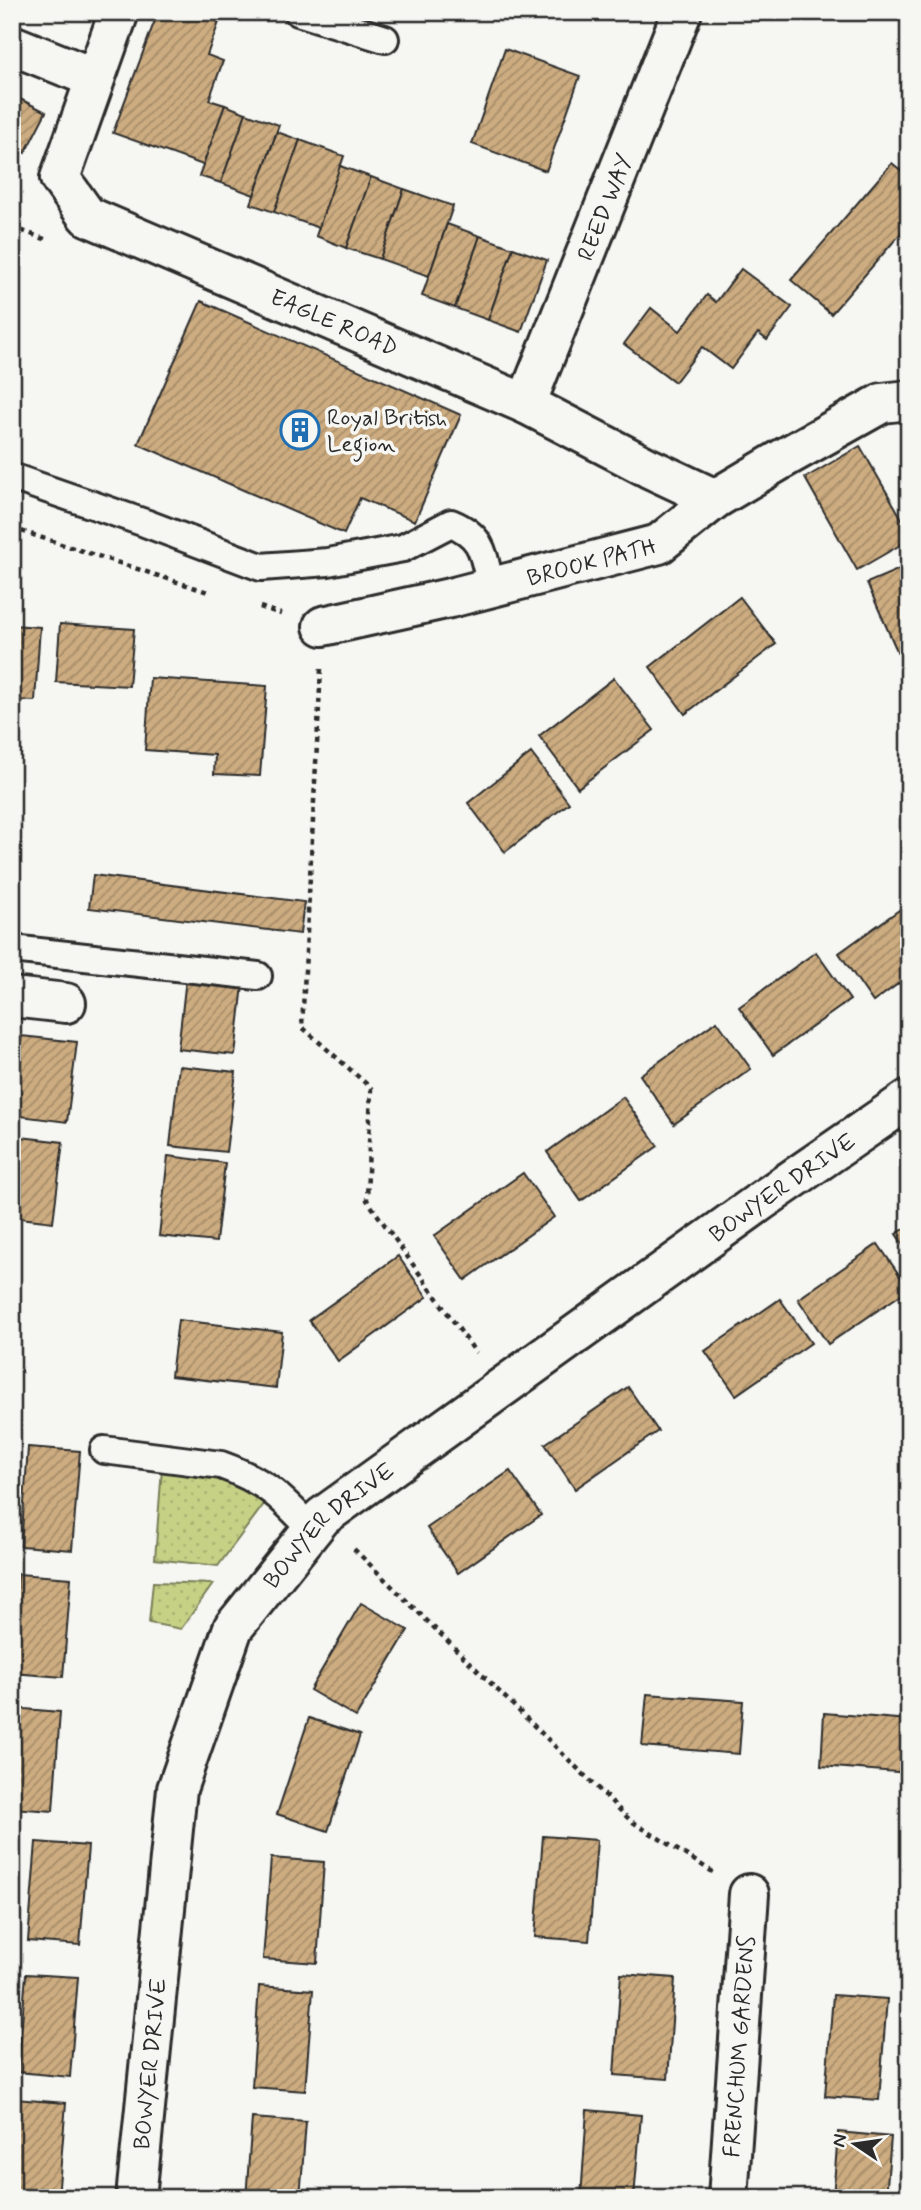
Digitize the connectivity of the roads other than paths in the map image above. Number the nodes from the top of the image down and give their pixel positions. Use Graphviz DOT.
graph roads {
  1 [pos="119,12"];
  2 [pos="298,12"];
  3 [pos="682,12"];
  4 [pos="385,39"];
  5 [pos="12,45"];
  6 [pos="94,78"];
  7 [pos="909,400"];
  8 [pos="526,404"];
  9 [pos="12,477"];
  10 [pos="715,499"];
  11 [pos="491,588"];
  12 [pos="323,626"];
  13 [pos="12,949"];
  14 [pos="258,976"];
  15 [pos="12,997"];
  16 [pos="65,1003"];
  17 [pos="909,1099"];
  18 [pos="104,1450"];
  19 [pos="316,1523"];
  20 [pos="749,1894"];
  21 [pos="136,2198"];
  22 [pos="728,2198"];
  1 -- 6 [label="street, EAGLE ROAD"];
  2 -- 4 [label="lane"];
  3 -- 8 [label="street, REED WAY"];
  5 -- 6 [label="street"];
  6 -- 8 [label="street, EAGLE ROAD"];
  7 -- 10 [label="street, BROOK PATH"];
  8 -- 10 [label="street, EAGLE ROAD"];
  9 -- 11 [label="lane"];
  10 -- 11 [label="street, BROOK PATH"];
  11 -- 12 [label="street, BROOK PATH"];
  13 -- 14 [label="lane"];
  15 -- 16 [label="street"];
  17 -- 19 [label="street, BOWYER DRIVE"];
  18 -- 19 [label="lane"];
  19 -- 21 [label="street, BOWYER DRIVE"];
  20 -- 22 [label="street, FRENCHUM GARDENS"];
}
